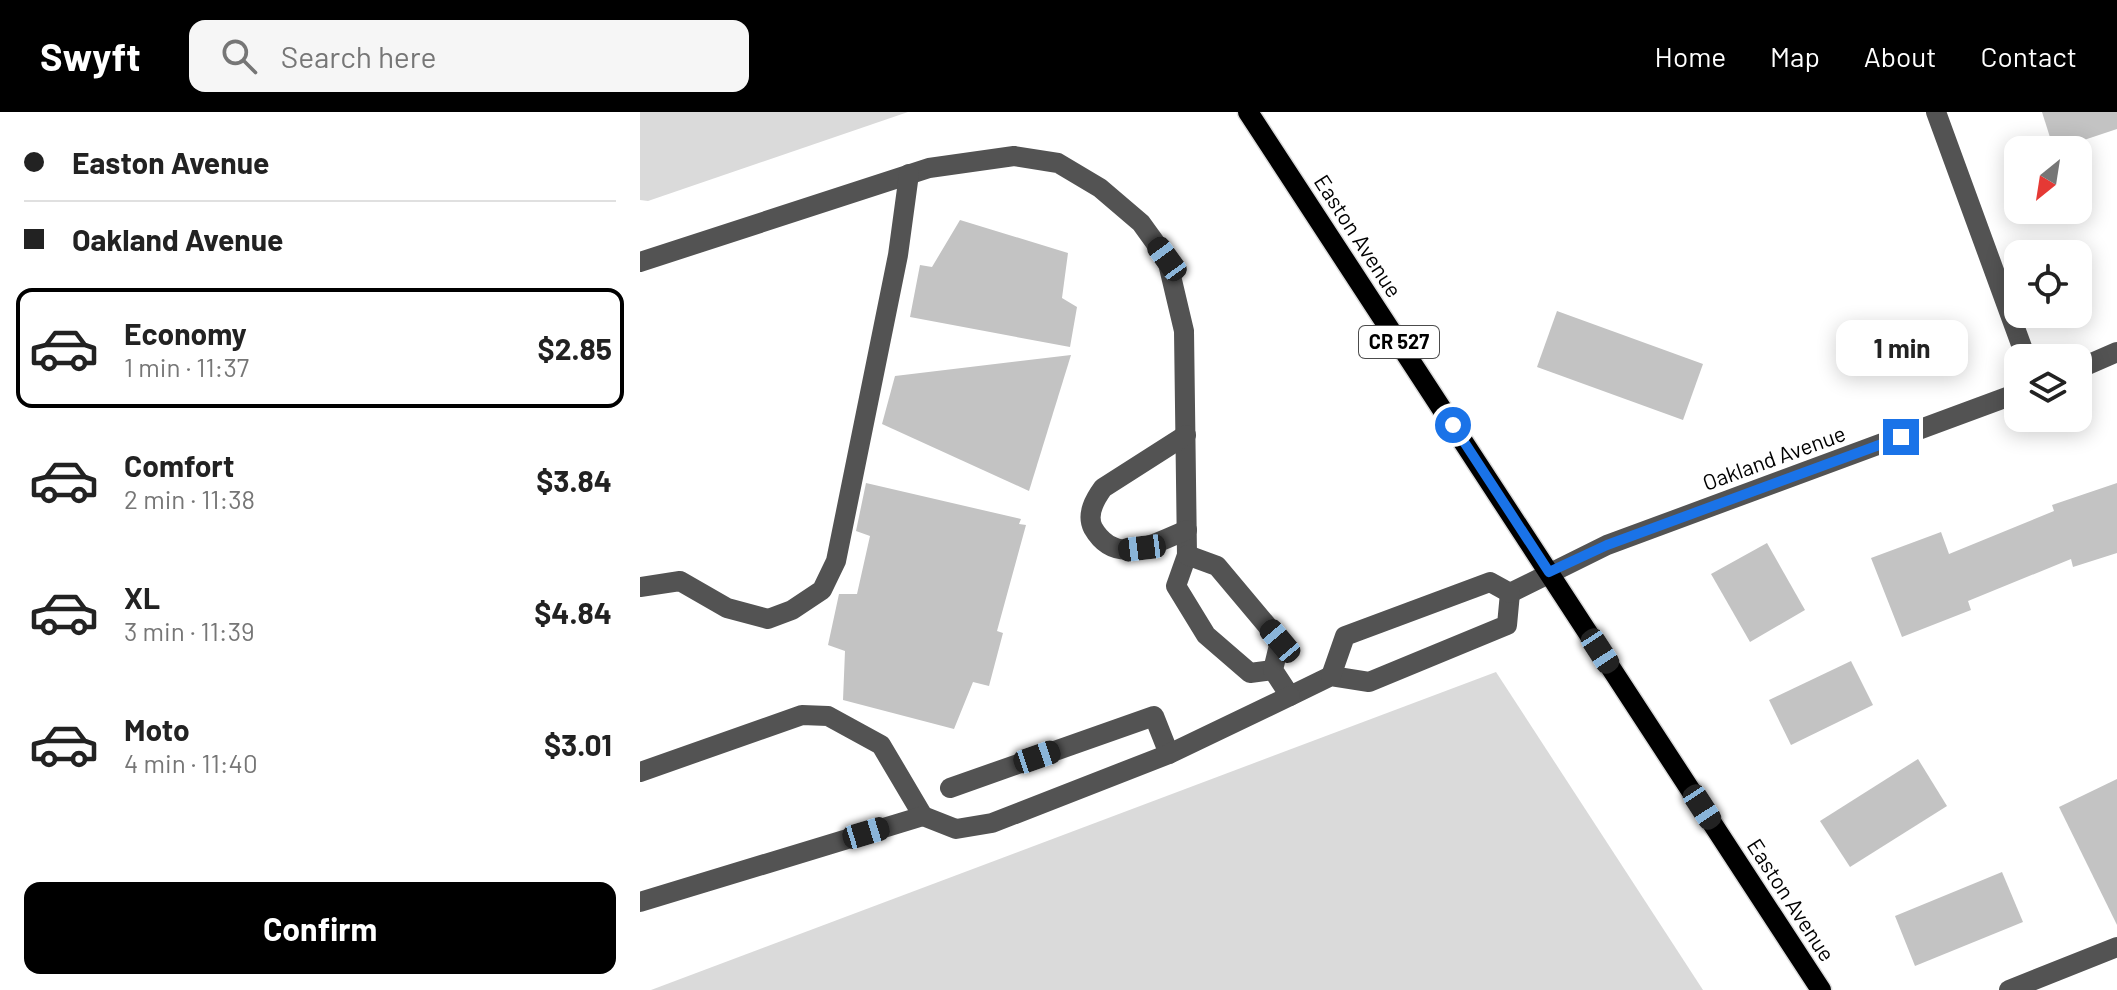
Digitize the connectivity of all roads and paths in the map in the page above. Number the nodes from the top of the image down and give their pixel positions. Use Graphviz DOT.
graph roads {
  1 [pos="1248,112"];
  2 [pos="1936,112"];
  3 [pos="909,174"];
  4 [pos="640,262"];
  5 [pos="2021,344"];
  6 [pos="2117,352"];
  7 [pos="2092,363"];
  8 [pos="2004,398"];
  9 [pos="1186,435"];
  10 [pos="1187,530"];
  11 [pos="1187,555"];
  12 [pos="1549,572"];
  13 [pos="640,587"];
  14 [pos="1510,593"];
  15 [pos="1273,670"];
  16 [pos="1331,676"];
  17 [pos="1290,696"];
  18 [pos="1169,754"];
  19 [pos="640,772"];
  20 [pos="950,788"];
  21 [pos="923,816"];
  22 [pos="640,902"];
  23 [pos="2117,947"];
  24 [pos="1821,990"];
  25 [pos="2009,990"];
  1 -- 12 [label="main road, Easton Avenue / CR 527"];
  2 -- 5 [label="street"];
  3 -- 4 [label="street"];
  3 -- 9 [label="street"];
  3 -- 13 [label="street"];
  6 -- 7 [label="street"];
  8 -- 12 [label="street, Oakland Avenue"];
  9 -- 10 [label="street"];
  9 -- 10 [label="street"];
  10 -- 11 [label="street"];
  11 -- 15 [label="street"];
  11 -- 15 [label="street"];
  12 -- 14 [label="street, Oakland Avenue"];
  12 -- 24 [label="main road, Easton Avenue / CR 527"];
  14 -- 16 [label="street"];
  14 -- 16 [label="street"];
  15 -- 17 [label="street"];
  16 -- 17 [label="street"];
  17 -- 18 [label="street"];
  18 -- 20 [label="street"];
  18 -- 21 [label="street"];
  19 -- 21 [label="street"];
  21 -- 22 [label="street"];
  23 -- 25 [label="street"];
}
